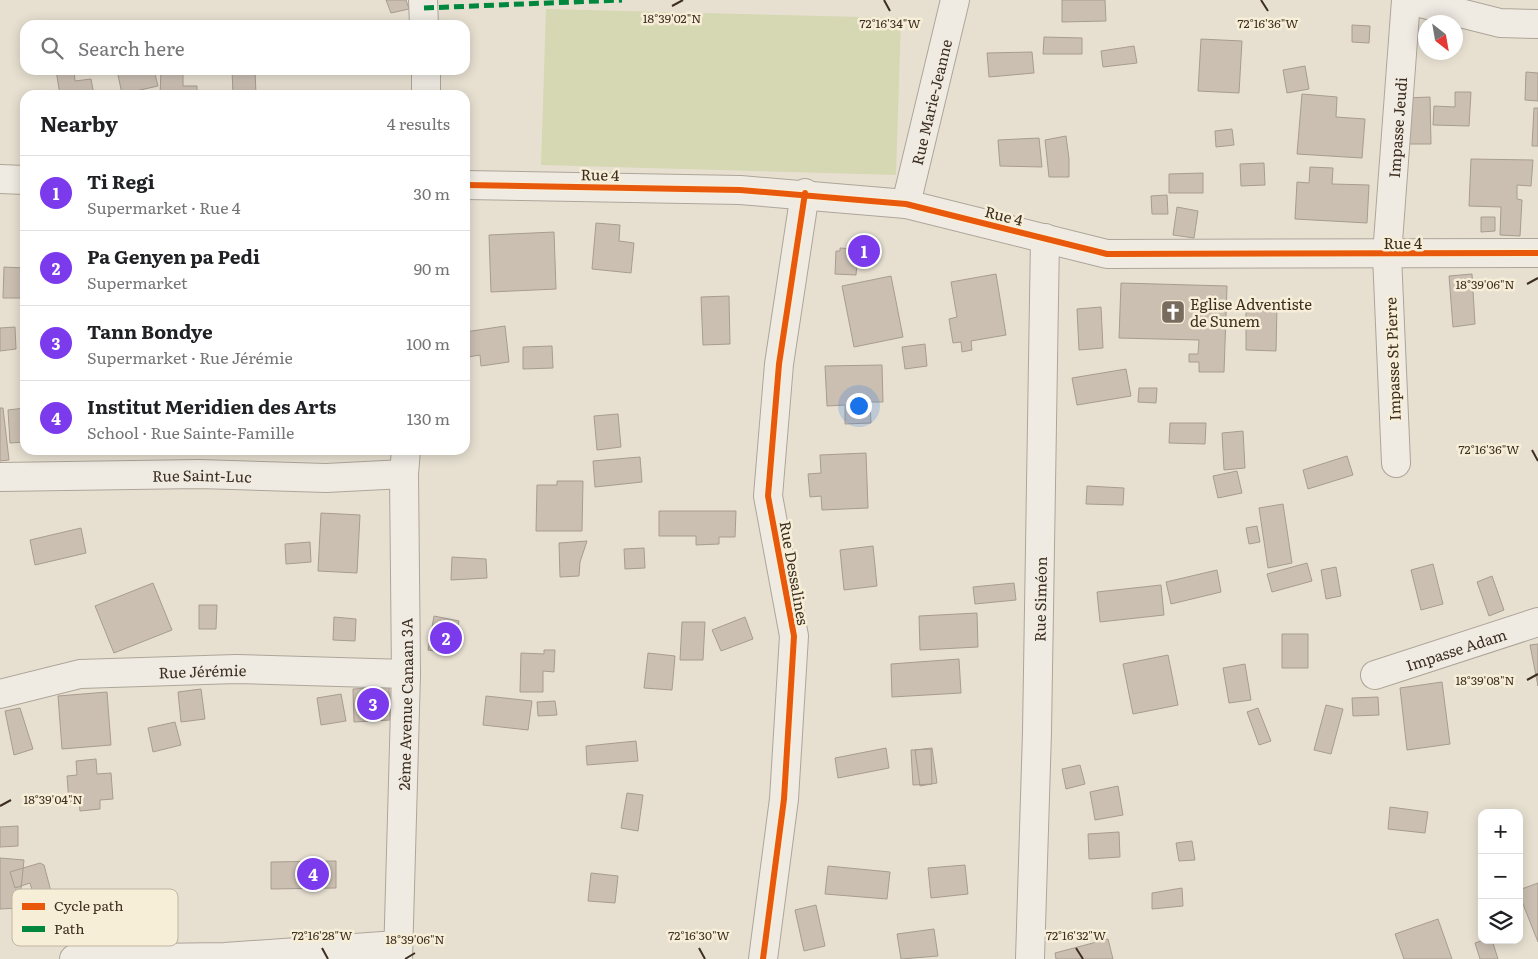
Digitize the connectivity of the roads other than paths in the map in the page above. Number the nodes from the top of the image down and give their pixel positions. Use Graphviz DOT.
graph roads {
  1 [pos="423,0"];
  2 [pos="955,0"];
  3 [pos="1407,0"];
  4 [pos="424,20"];
  5 [pos="1538,24"];
  6 [pos="426,75"];
  7 [pos="426,90"];
  8 [pos="0,179"];
  9 [pos="20,180"];
  10 [pos="470,185"];
  11 [pos="805,194"];
  12 [pos="906,204"];
  13 [pos="1045,238"];
  14 [pos="1538,253"];
  15 [pos="1387,255"];
  16 [pos="405,462"];
  17 [pos="1396,463"];
  18 [pos="0,477"];
  19 [pos="1538,622"];
  20 [pos="406,674"];
  21 [pos="1375,675"];
  22 [pos="0,694"];
  23 [pos="397,952"];
  24 [pos="74,959"];
  25 [pos="763,959"];
  26 [pos="1030,959"];
  1 -- 4 [label="street"];
  2 -- 12 [label="street, Rue Marie-Jeanne"];
  3 -- 5 [label="street"];
  3 -- 15 [label="street, Impasse Jeudi"];
  6 -- 7 [label="street"];
  8 -- 9 [label="street"];
  10 -- 11 [label="street, Rue 4"];
  11 -- 12 [label="street, Rue 4"];
  11 -- 25 [label="street, Rue Dessalines"];
  12 -- 13 [label="street, Rue 4"];
  13 -- 15 [label="street, Rue 4"];
  13 -- 26 [label="street, Rue Siméon"];
  14 -- 15 [label="street, Rue 4"];
  15 -- 17 [label="street, Impasse St Pierre"];
  16 -- 18 [label="street, Rue Saint-Luc"];
  16 -- 20 [label="street, 2ème Avenue Canaan 3A"];
  19 -- 21 [label="street, Impasse Adam"];
  20 -- 22 [label="street, Rue Jérémie"];
  20 -- 23 [label="street, 2ème Avenue Canaan 3A"];
  23 -- 24 [label="street"];
}
